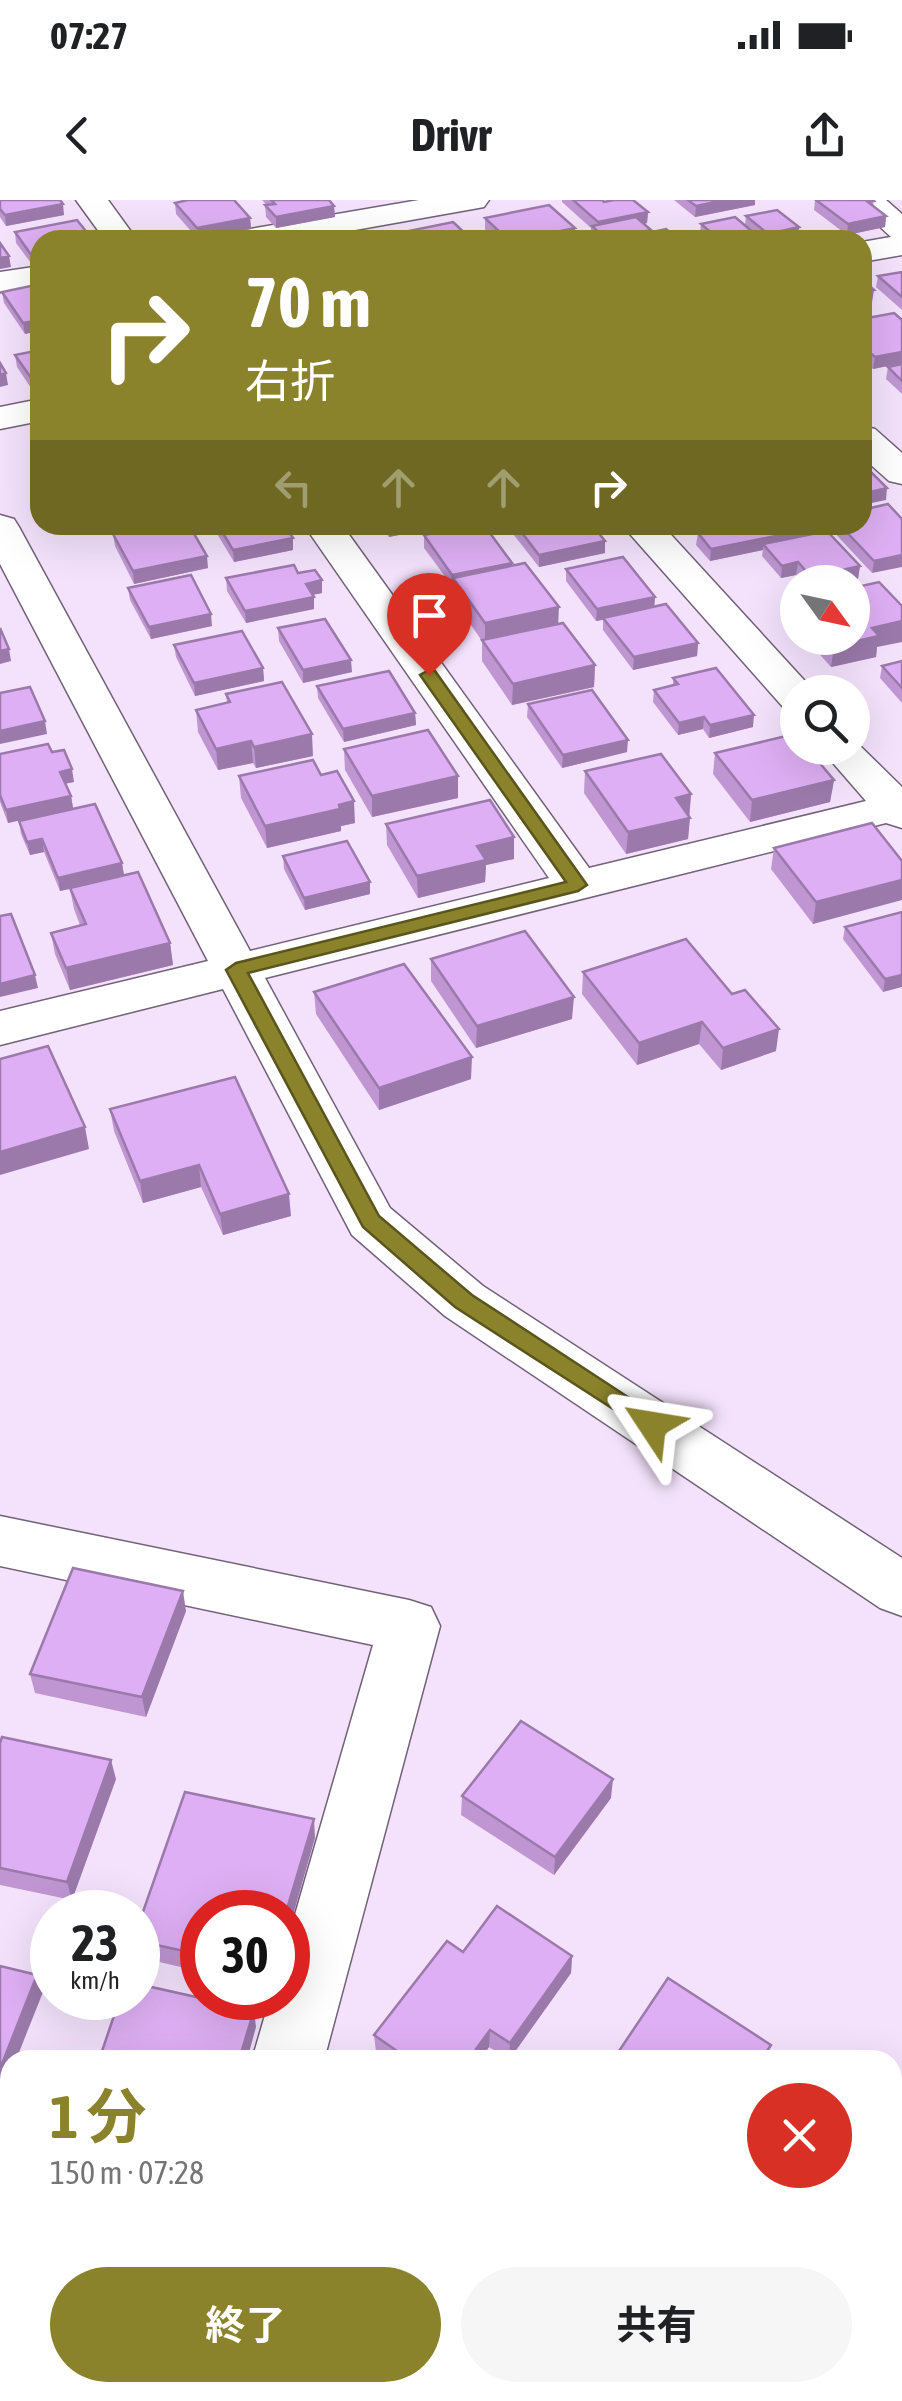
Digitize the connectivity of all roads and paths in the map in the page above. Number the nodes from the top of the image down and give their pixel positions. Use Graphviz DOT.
graph roads {
  1 [pos="92,200"];
  2 [pos="473,200"];
  3 [pos="867,200"];
  4 [pos="361,209"];
  5 [pos="113,230"];
  6 [pos="282,230"];
  7 [pos="902,230"];
  8 [pos="902,245"];
  9 [pos="872,250"];
  10 [pos="30,278"];
  11 [pos="0,282"];
  12 [pos="30,412"];
  13 [pos="0,418"];
  14 [pos="872,446"];
  15 [pos="902,473"];
  16 [pos="0,527"];
  17 [pos="330,535"];
  18 [pos="651,535"];
  19 [pos="780,678"];
  20 [pos="858,765"];
  21 [pos="899,810"];
  22 [pos="578,885"];
  23 [pos="236,970"];
  24 [pos="0,1028"];
  25 [pos="0,1541"];
  26 [pos="902,1590"];
  27 [pos="291,2050"];
  1 -- 5 [label="street"];
  2 -- 4 [label="street"];
  3 -- 7 [label="street"];
  4 -- 6 [label="street"];
  8 -- 9 [label="street"];
  10 -- 11 [label="street"];
  12 -- 13 [label="street"];
  14 -- 15 [label="street"];
  16 -- 23 [label="street"];
  17 -- 22 [label="street"];
  18 -- 19 [label="street"];
  20 -- 21 [label="street"];
  21 -- 22 [label="street"];
  22 -- 23 [label="street"];
  23 -- 24 [label="street"];
  23 -- 26 [label="street"];
  25 -- 27 [label="street"];
}
